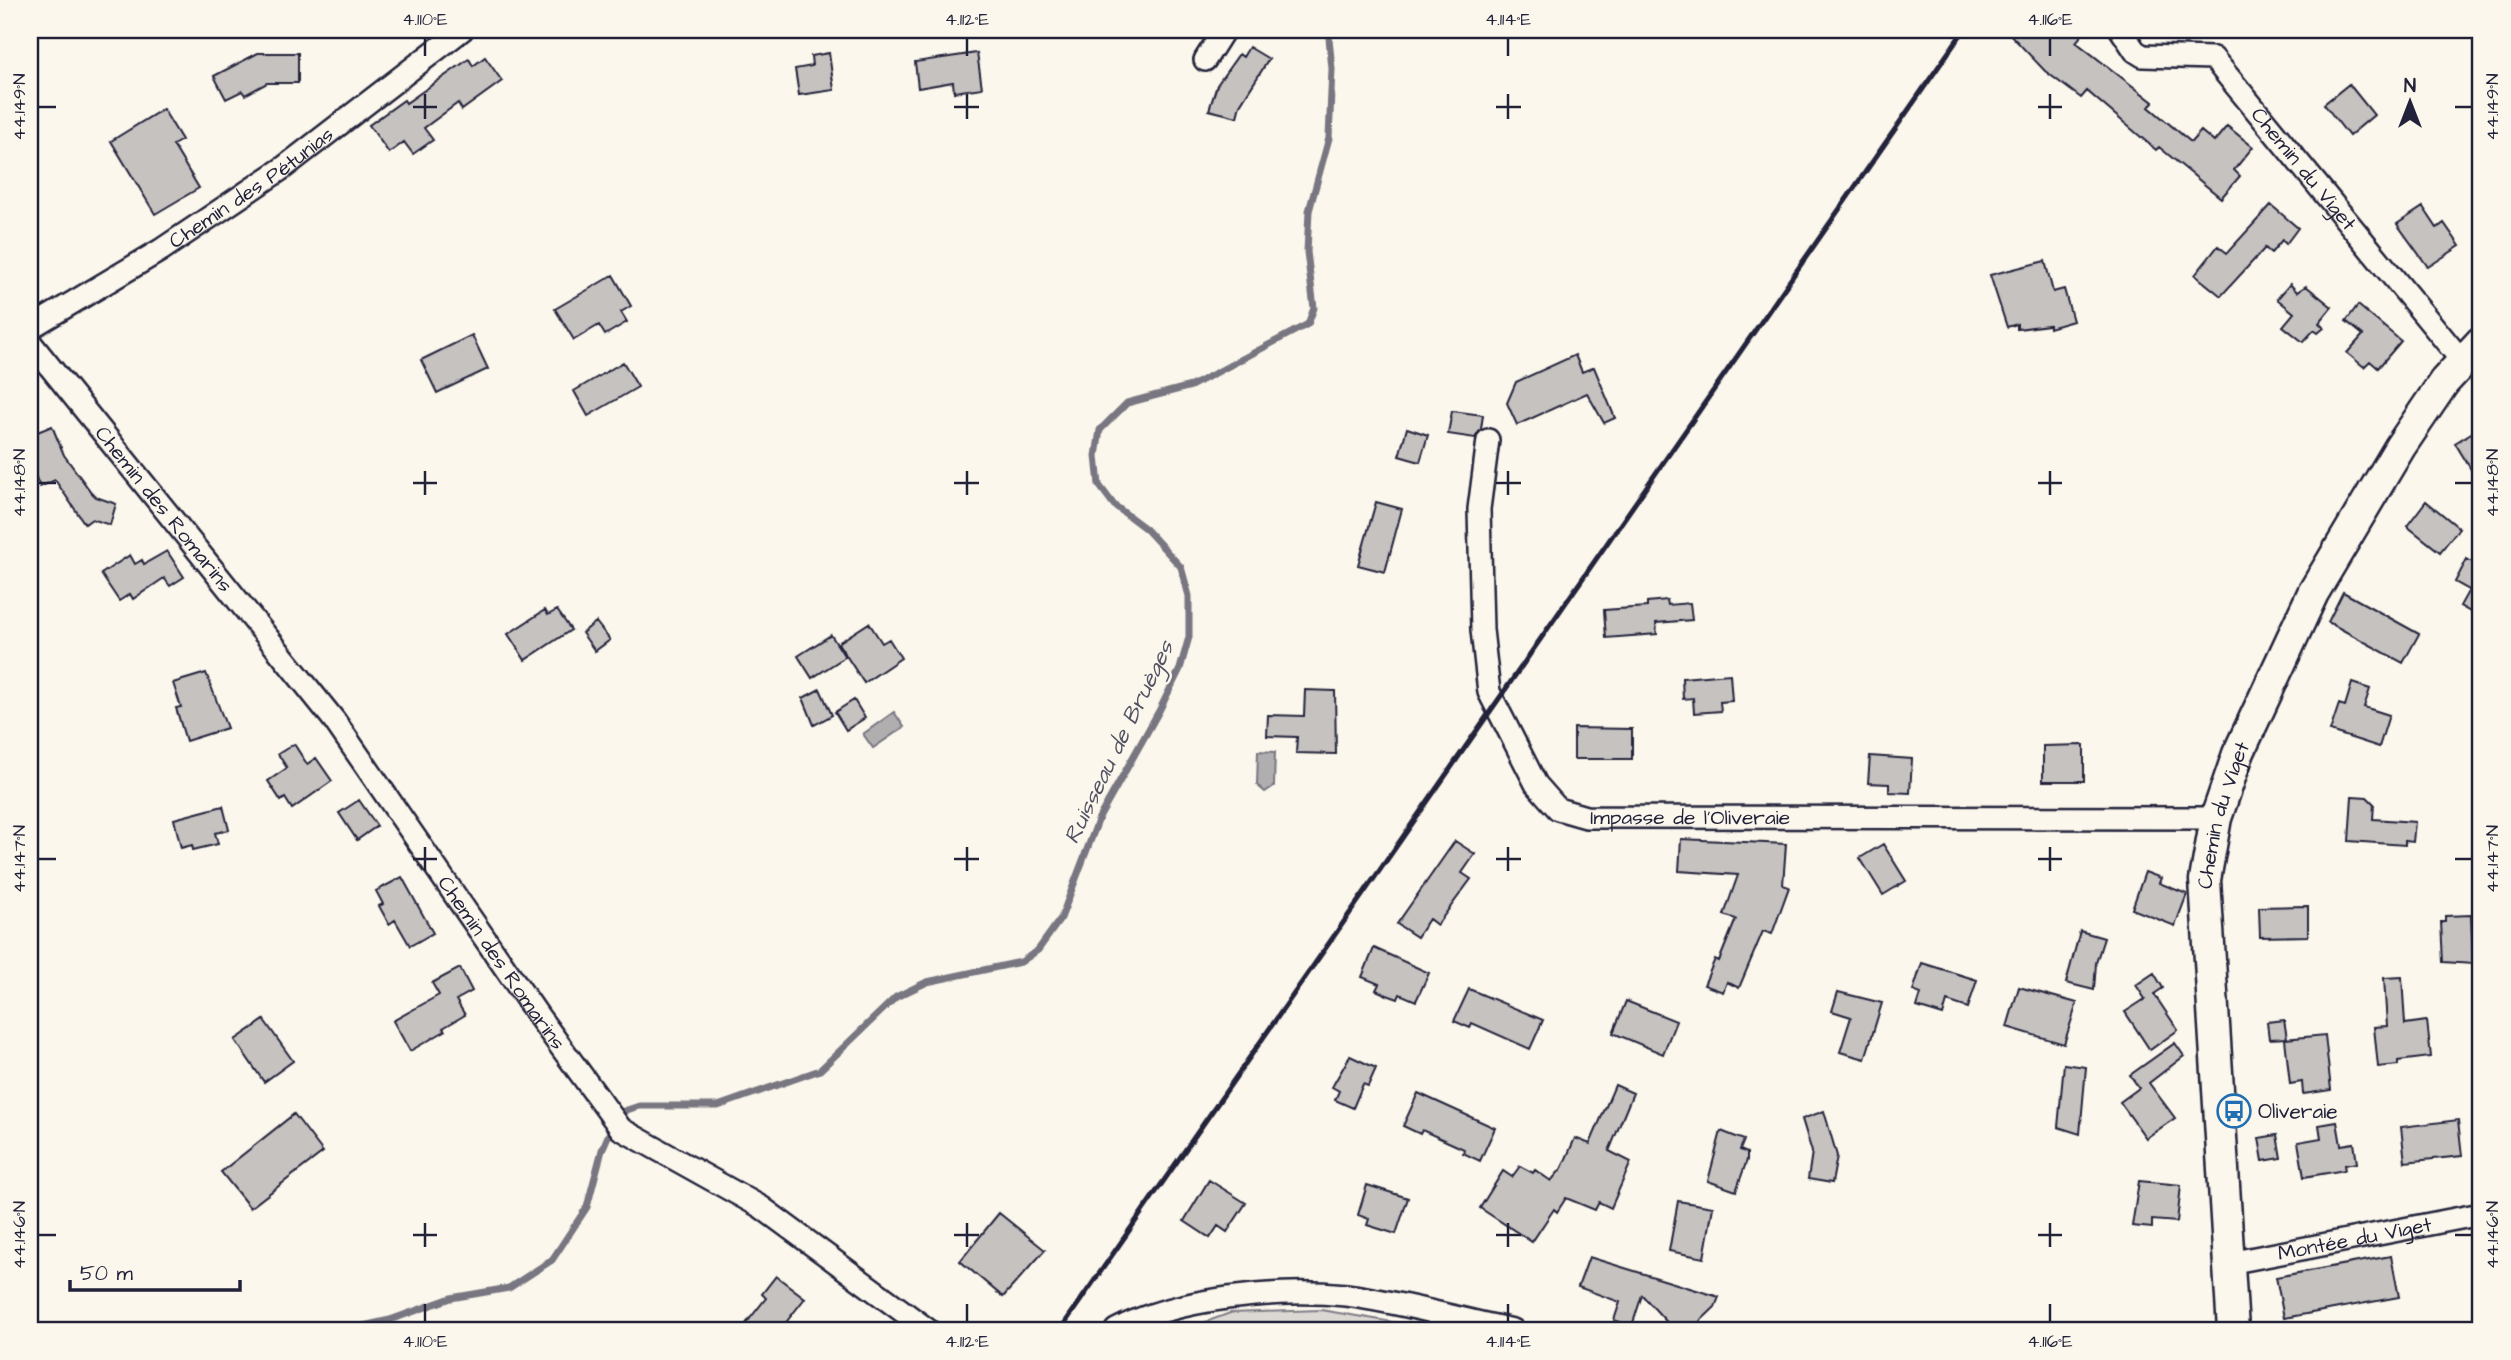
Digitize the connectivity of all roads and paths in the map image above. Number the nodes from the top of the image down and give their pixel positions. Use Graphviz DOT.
graph roads {
  1 [pos="462,30"];
  2 [pos="1224,30"];
  3 [pos="2121,30"];
  4 [pos="1205,60"];
  5 [pos="30,328"];
  6 [pos="30,342"];
  7 [pos="2472,351"];
  8 [pos="1488,440"];
  9 [pos="2216,818"];
  10 [pos="2481,1214"];
  11 [pos="2229,1263"];
  12 [pos="928,1330"];
  13 [pos="1116,1330"];
  14 [pos="1513,1330"];
  15 [pos="2233,1330"];
  1 -- 5 [label="street, Chemin des Pétunias"];
  2 -- 4 [label="street"];
  3 -- 7 [label="street, Chemin du Viget"];
  6 -- 12 [label="street, Chemin des Romarins"];
  7 -- 9 [label="street, Chemin du Viget"];
  8 -- 9 [label="street, Impasse de l'Oliveraie"];
  9 -- 11 [label="street, Chemin du Viget"];
  10 -- 11 [label="street, Montée du Viget"];
  11 -- 15 [label="street, Chemin du Viget"];
  13 -- 14 [label="street"];
}
